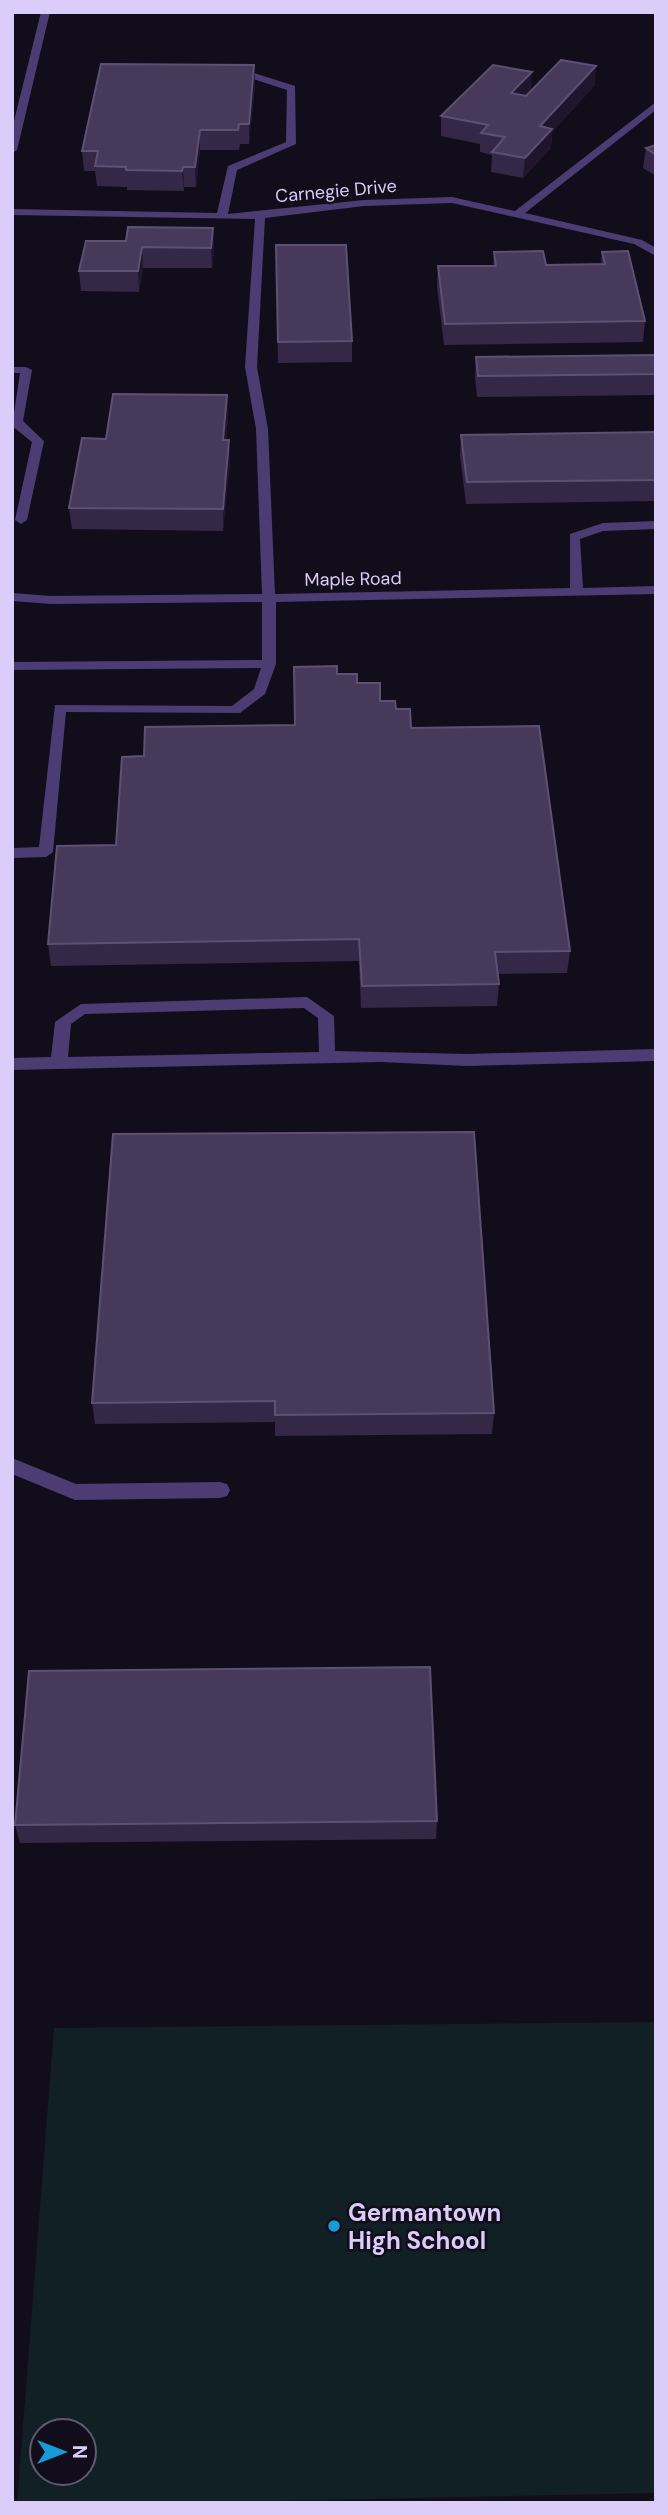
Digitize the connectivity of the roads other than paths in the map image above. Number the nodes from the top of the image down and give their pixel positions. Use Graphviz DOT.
graph roads {
  1 [pos="46,12"];
  2 [pos="224,75"];
  3 [pos="656,105"];
  4 [pos="12,150"];
  5 [pos="12,212"];
  6 [pos="260,215"];
  7 [pos="517,215"];
  8 [pos="222,216"];
  9 [pos="656,253"];
  10 [pos="12,370"];
  11 [pos="15,422"];
  12 [pos="21,520"];
  13 [pos="656,525"];
  14 [pos="656,590"];
  15 [pos="577,592"];
  16 [pos="12,597"];
  17 [pos="270,598"];
  18 [pos="51,600"];
  19 [pos="12,606"];
  20 [pos="269,664"];
  21 [pos="12,666"];
  22 [pos="12,853"];
  23 [pos="656,1055"];
  24 [pos="327,1057"];
  25 [pos="60,1062"];
  26 [pos="12,1064"];
  27 [pos="12,1466"];
  28 [pos="220,1490"];
  1 -- 4 [label="street"];
  2 -- 8 [label="street"];
  3 -- 7 [label="street"];
  5 -- 8 [label="street, Carnegie Drive"];
  6 -- 7 [label="street, Carnegie Drive"];
  6 -- 8 [label="street, Carnegie Drive"];
  6 -- 17 [label="street"];
  7 -- 9 [label="street, Carnegie Drive"];
  10 -- 11 [label="street"];
  11 -- 12 [label="street"];
  13 -- 15 [label="street"];
  14 -- 15 [label="street, Maple Road"];
  15 -- 17 [label="street, Maple Road"];
  16 -- 18 [label="street, Maple Road"];
  17 -- 18 [label="street, Maple Road"];
  17 -- 20 [label="street"];
  18 -- 19 [label="street, Maple Road"];
  20 -- 21 [label="street"];
  20 -- 22 [label="street"];
  23 -- 24 [label="street"];
  24 -- 25 [label="street"];
  24 -- 25 [label="street"];
  25 -- 26 [label="street"];
  27 -- 28 [label="street"];
}
